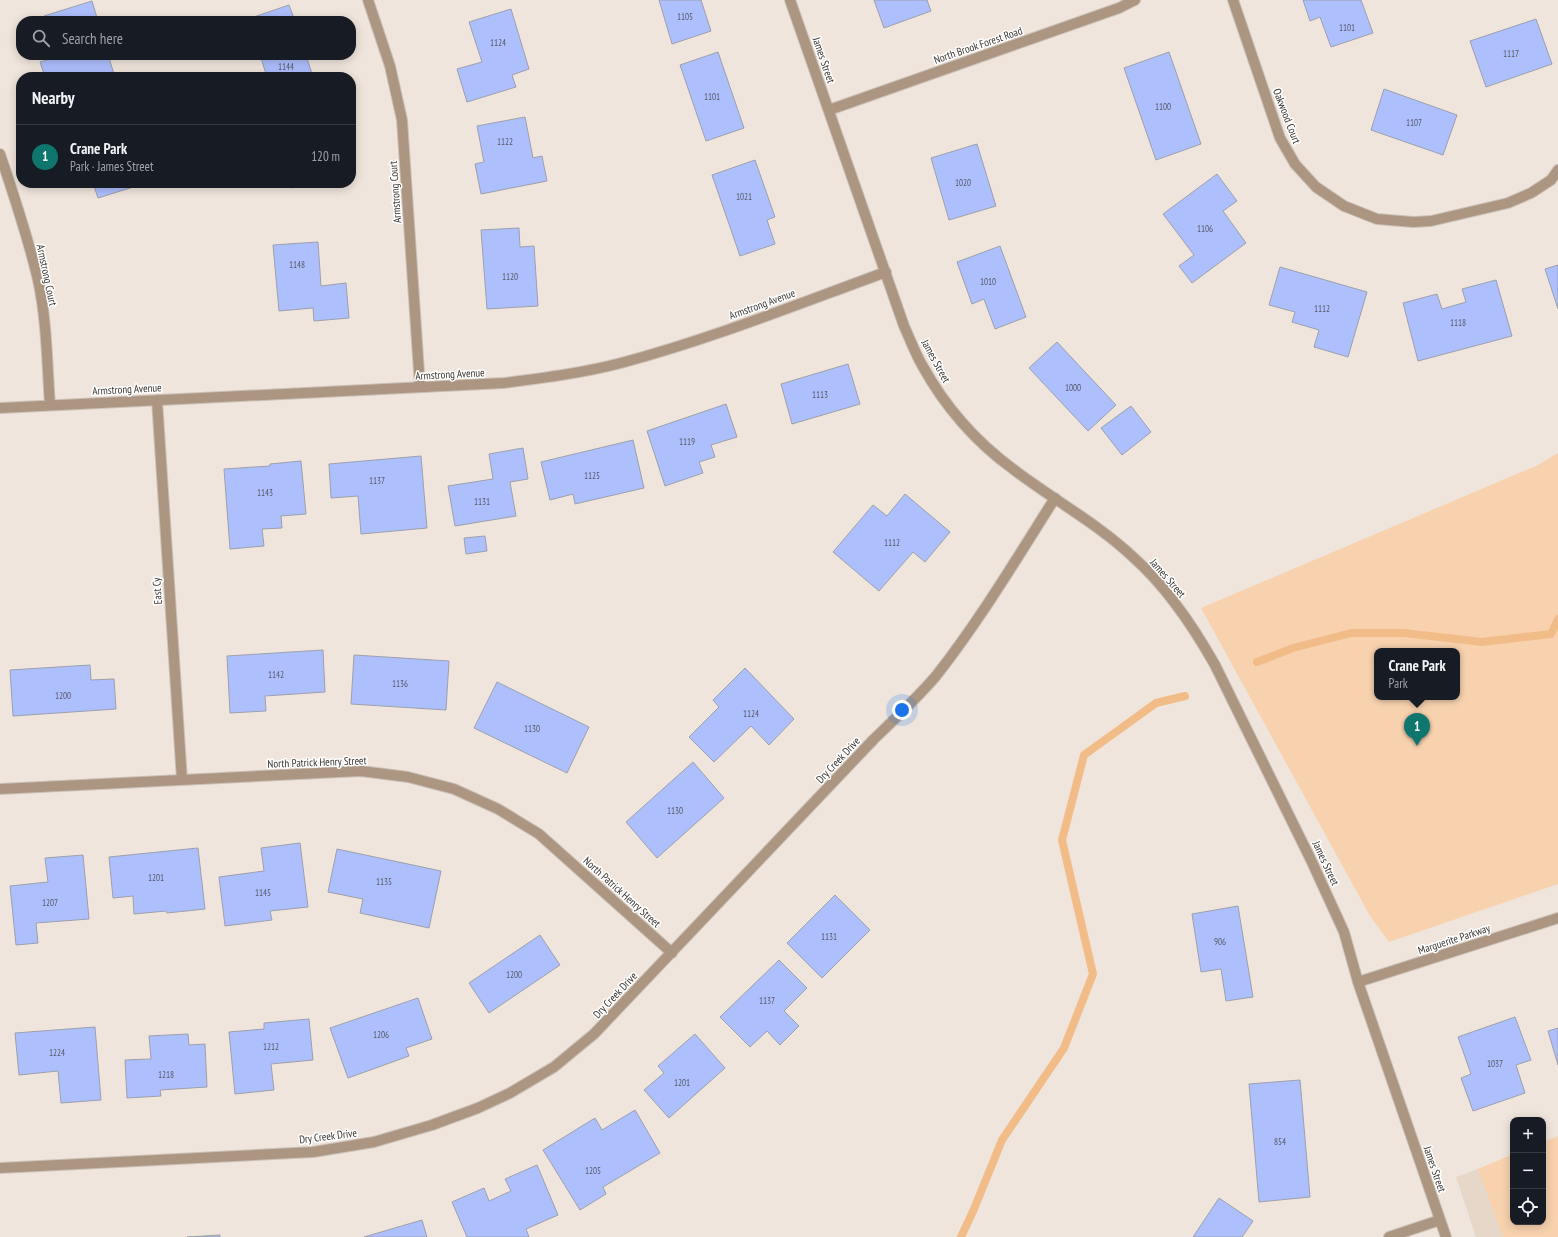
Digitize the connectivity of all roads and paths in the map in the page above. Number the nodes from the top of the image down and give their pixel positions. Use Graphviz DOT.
graph roads {
  1 [pos="368,0"];
  2 [pos="790,0"];
  3 [pos="1135,0"];
  4 [pos="1233,0"];
  5 [pos="829,110"];
  6 [pos="0,154"];
  7 [pos="1558,170"];
  8 [pos="886,272"];
  9 [pos="420,387"];
  10 [pos="157,400"];
  11 [pos="50,405"];
  12 [pos="0,408"];
  13 [pos="1055,498"];
  14 [pos="182,780"];
  15 [pos="0,790"];
  16 [pos="1558,918"];
  17 [pos="672,953"];
  18 [pos="1358,982"];
  19 [pos="0,1168"];
  20 [pos="1440,1220"];
  21 [pos="1389,1237"];
  22 [pos="1446,1237"];
  1 -- 9 [label="street, Armstrong Court"];
  2 -- 5 [label="street, James Street"];
  3 -- 5 [label="street, North Brook Forest Road"];
  4 -- 7 [label="street, Oakwood Court"];
  5 -- 8 [label="street, James Street"];
  6 -- 11 [label="street, Armstrong Court"];
  8 -- 9 [label="street, Armstrong Avenue"];
  8 -- 13 [label="street, James Street"];
  9 -- 10 [label="street, Armstrong Avenue"];
  10 -- 11 [label="street, Armstrong Avenue"];
  10 -- 14 [label="street, East Cy"];
  11 -- 12 [label="street, Armstrong Avenue"];
  13 -- 17 [label="street, Dry Creek Drive"];
  13 -- 18 [label="street, James Street"];
  14 -- 15 [label="street, North Patrick Henry Street"];
  14 -- 17 [label="street, North Patrick Henry Street"];
  16 -- 18 [label="street, Marguerite Parkway"];
  17 -- 19 [label="street, Dry Creek Drive"];
  18 -- 20 [label="street, James Street"];
  20 -- 21 [label="street"];
  20 -- 22 [label="street, James Street"];
}
